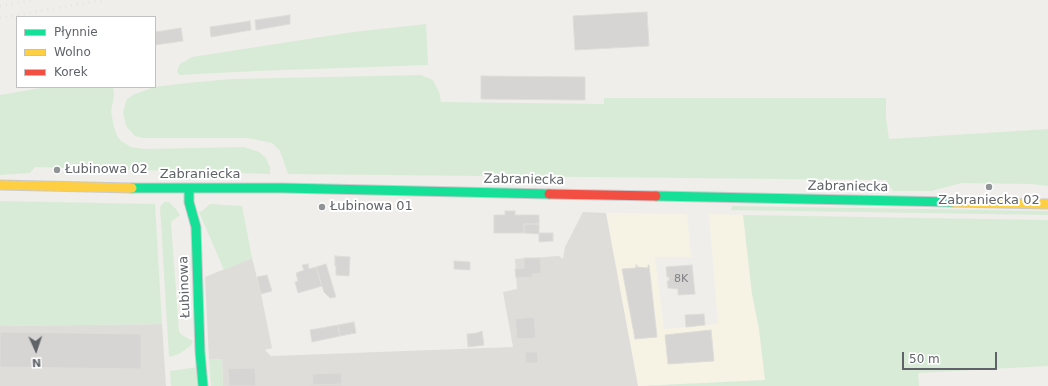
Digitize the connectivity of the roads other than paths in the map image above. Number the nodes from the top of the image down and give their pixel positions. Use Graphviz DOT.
graph roads {
  1 [pos="0,185"];
  2 [pos="189,188"];
  3 [pos="1048,204"];
  4 [pos="202,386"];
  1 -- 2 [label="main road, Zabraniecka"];
  2 -- 3 [label="main road, Zabraniecka"];
  2 -- 4 [label="main road, Łubinowa"];
}
